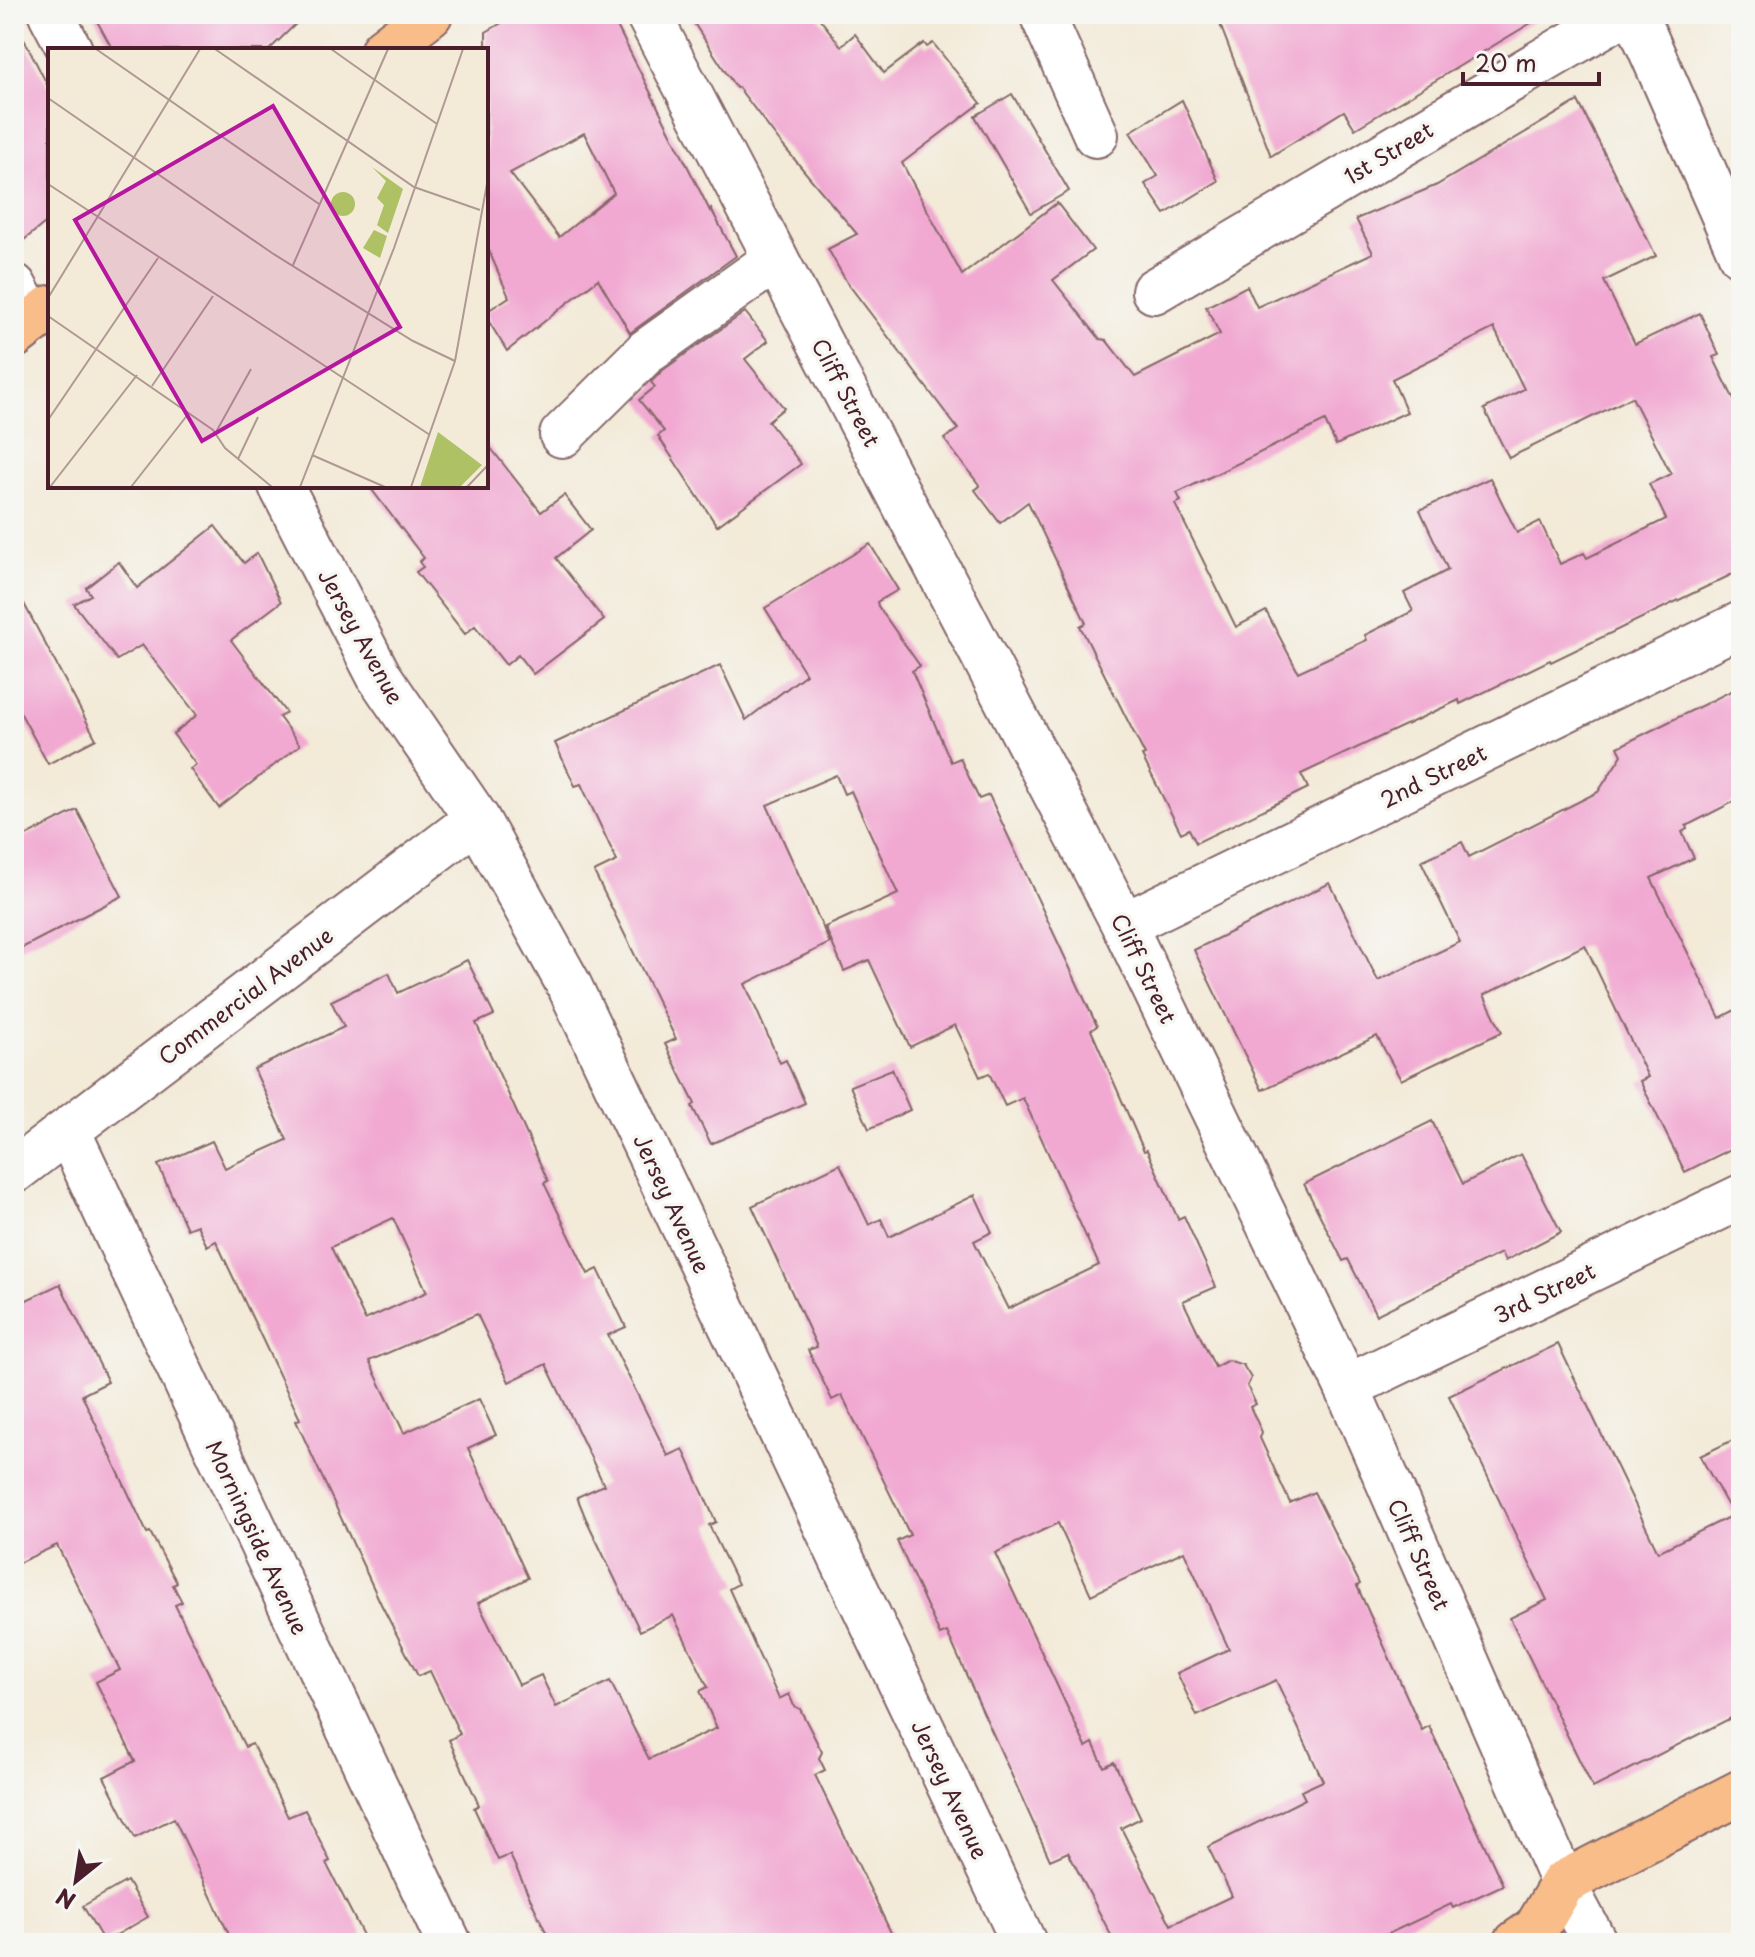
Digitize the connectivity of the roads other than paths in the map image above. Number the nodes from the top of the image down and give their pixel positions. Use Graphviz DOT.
graph roads {
  1 [pos="51,14"];
  2 [pos="430,14"];
  3 [pos="648,14"];
  4 [pos="1042,14"];
  5 [pos="1622,14"];
  6 [pos="1635,14"];
  7 [pos="69,48"];
  8 [pos="386,48"];
  9 [pos="1096,135"];
  10 [pos="1738,242"];
  11 [pos="776,259"];
  12 [pos="1154,291"];
  13 [pos="562,435"];
  14 [pos="282,488"];
  15 [pos="1741,624"];
  16 [pos="477,819"];
  17 [pos="1124,925"];
  18 [pos="68,1131"];
  19 [pos="14,1171"];
  20 [pos="1741,1197"];
  21 [pos="1347,1387"];
  22 [pos="1741,1792"];
  23 [pos="1563,1883"];
  24 [pos="449,1943"];
  25 [pos="1024,1943"];
  26 [pos="1516,1943"];
  27 [pos="1595,1943"];
  1 -- 7 [label="street"];
  2 -- 8 [label="main road"];
  3 -- 11 [label="street, Cliff Street"];
  4 -- 9 [label="street"];
  5 -- 12 [label="street, 1st Street"];
  6 -- 10 [label="street"];
  11 -- 13 [label="street"];
  11 -- 17 [label="street, Cliff Street"];
  14 -- 16 [label="street, Jersey Avenue"];
  15 -- 17 [label="street, 2nd Street"];
  16 -- 18 [label="street, Commercial Avenue"];
  16 -- 25 [label="street, Jersey Avenue"];
  17 -- 21 [label="street, Cliff Street"];
  18 -- 19 [label="street, Commercial Avenue"];
  18 -- 24 [label="street, Morningside Avenue"];
  20 -- 21 [label="street, 3rd Street"];
  21 -- 23 [label="street, Cliff Street"];
  22 -- 23 [label="main road"];
  23 -- 26 [label="main road"];
  23 -- 27 [label="street, Cliff Street"];
}
